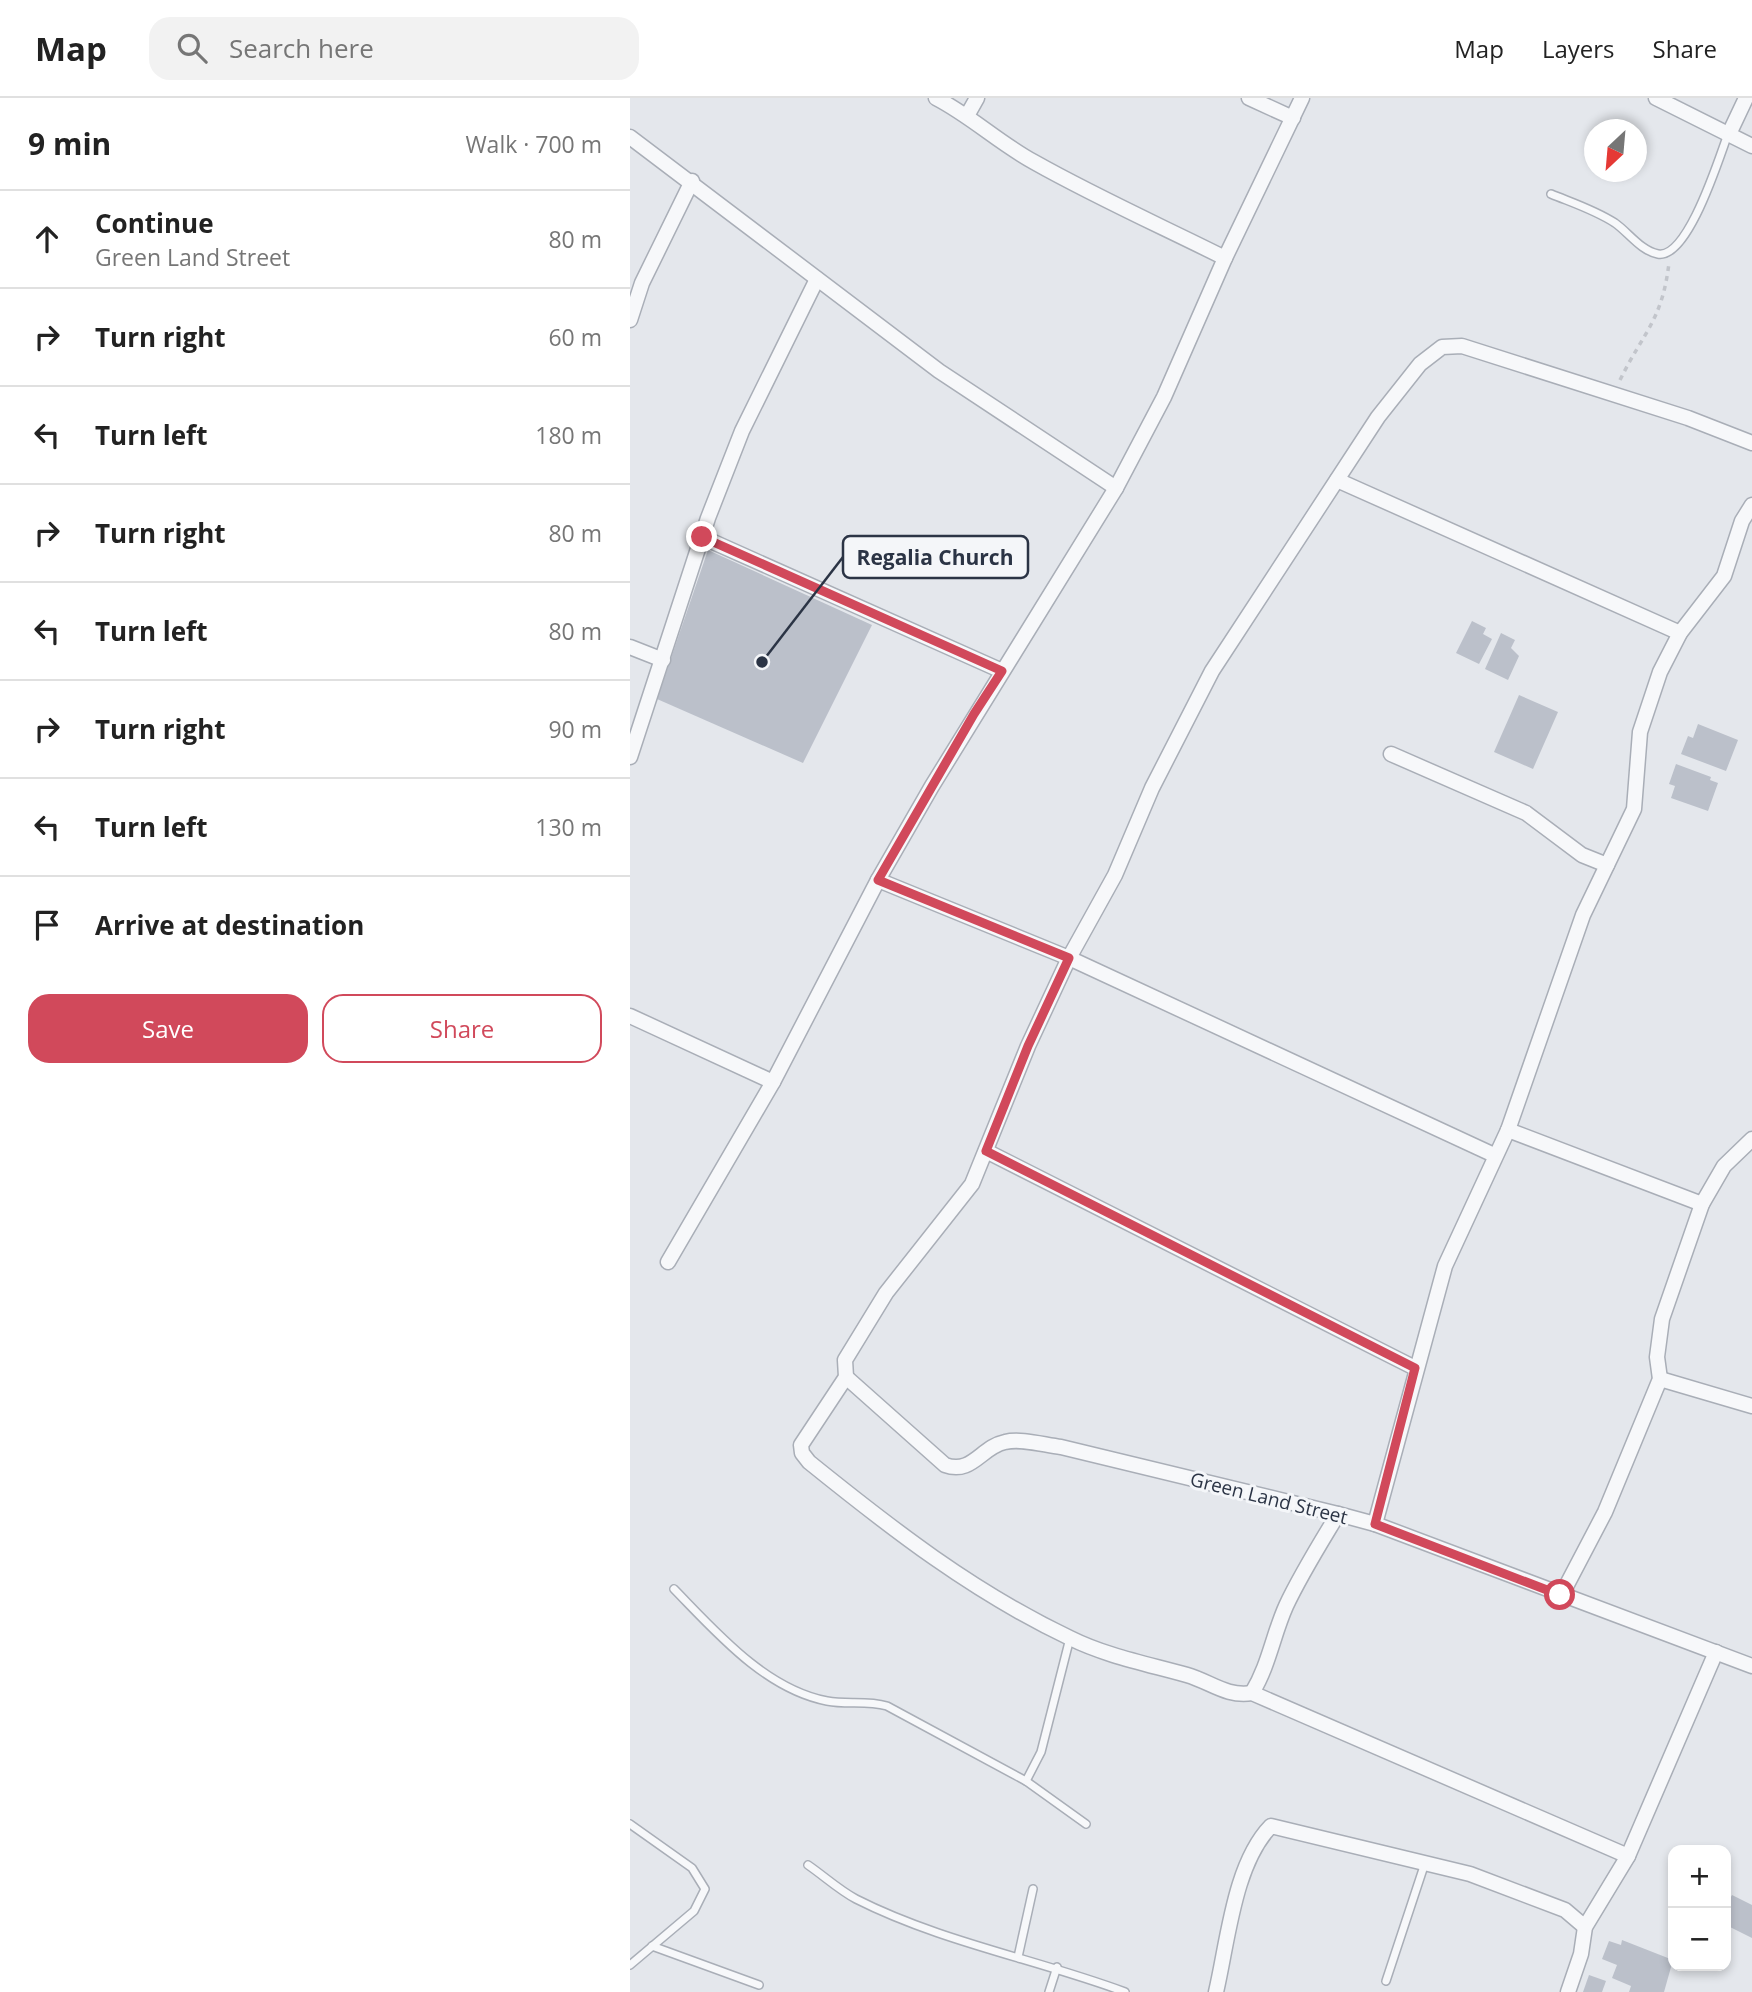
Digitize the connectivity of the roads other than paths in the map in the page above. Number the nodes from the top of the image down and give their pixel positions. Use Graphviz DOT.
graph roads {
  1 [pos="936,98"];
  2 [pos="977,98"];
  3 [pos="1249,98"];
  4 [pos="1302,98"];
  5 [pos="1656,98"];
  6 [pos="1746,98"];
  7 [pos="968,114"];
  8 [pos="1293,118"];
  9 [pos="1728,134"];
  10 [pos="630,137"];
  11 [pos="1752,146"];
  12 [pos="692,181"];
  13 [pos="1551,194"];
  14 [pos="1225,258"];
  15 [pos="817,279"];
  16 [pos="630,320"];
  17 [pos="1752,443"];
  18 [pos="1337,480"];
  19 [pos="1116,488"];
  20 [pos="1752,505"];
  21 [pos="702,537"];
  22 [pos="1680,633"];
  23 [pos="630,647"];
  24 [pos="663,660"];
  25 [pos="1002,671"];
  26 [pos="1391,754"];
  27 [pos="630,757"];
  28 [pos="1607,865"];
  29 [pos="878,880"];
  30 [pos="1069,958"];
  31 [pos="630,1016"];
  32 [pos="772,1082"];
  33 [pos="1508,1130"];
  34 [pos="1752,1139"];
  35 [pos="986,1151"];
  36 [pos="1494,1155"];
  37 [pos="1702,1204"];
  38 [pos="668,1262"];
  39 [pos="1415,1368"];
  40 [pos="846,1377"];
  41 [pos="1660,1379"];
  42 [pos="1752,1406"];
  43 [pos="1338,1514"];
  44 [pos="1375,1524"];
  45 [pos="674,1589"];
  46 [pos="1560,1595"];
  47 [pos="1070,1638"];
  48 [pos="1716,1652"];
  49 [pos="1752,1666"];
  50 [pos="1252,1693"];
  51 [pos="1026,1782"];
  52 [pos="630,1824"];
  53 [pos="1086,1824"];
  54 [pos="1628,1856"];
  55 [pos="1425,1863"];
  56 [pos="808,1865"];
  57 [pos="1032,1889"];
  58 [pos="1584,1927"];
  59 [pos="652,1946"];
  60 [pos="1018,1956"];
  61 [pos="630,1965"];
  62 [pos="1057,1967"];
  63 [pos="1386,1981"];
  64 [pos="759,1985"];
  65 [pos="1049,1992"];
  66 [pos="1125,1992"];
  67 [pos="1216,1992"];
  68 [pos="1568,1992"];
  1 -- 7 [label="street"];
  2 -- 7 [label="street"];
  3 -- 8 [label="street"];
  4 -- 8 [label="street"];
  5 -- 9 [label="street"];
  6 -- 9 [label="street"];
  7 -- 14 [label="street"];
  8 -- 14 [label="street"];
  9 -- 11 [label="street"];
  9 -- 13 [label="lane"];
  10 -- 12 [label="street"];
  12 -- 15 [label="street"];
  12 -- 16 [label="street"];
  14 -- 19 [label="street"];
  15 -- 19 [label="street"];
  15 -- 21 [label="street"];
  17 -- 18 [label="street"];
  18 -- 22 [label="street"];
  18 -- 30 [label="street"];
  19 -- 25 [label="street"];
  20 -- 22 [label="street"];
  21 -- 24 [label="street"];
  21 -- 25 [label="street"];
  22 -- 28 [label="street"];
  23 -- 24 [label="street"];
  24 -- 27 [label="street"];
  25 -- 29 [label="street"];
  26 -- 28 [label="street"];
  28 -- 33 [label="street"];
  29 -- 30 [label="street"];
  29 -- 32 [label="street"];
  30 -- 35 [label="street"];
  30 -- 36 [label="street"];
  31 -- 32 [label="street"];
  32 -- 38 [label="street"];
  33 -- 36 [label="street"];
  33 -- 37 [label="street"];
  34 -- 37 [label="street"];
  35 -- 39 [label="street"];
  35 -- 40 [label="street"];
  36 -- 39 [label="street"];
  37 -- 41 [label="street"];
  39 -- 44 [label="street"];
  40 -- 43 [label="street, Green Land Street"];
  40 -- 47 [label="street"];
  41 -- 42 [label="street"];
  41 -- 46 [label="street"];
  43 -- 44 [label="street, Green Land Street"];
  43 -- 50 [label="street"];
  44 -- 46 [label="street, Green Land Street"];
  45 -- 51 [label="lane"];
  46 -- 48 [label="street, Green Land Street"];
  47 -- 50 [label="street"];
  47 -- 51 [label="lane"];
  48 -- 49 [label="street, Green Land Street"];
  48 -- 54 [label="street"];
  50 -- 54 [label="street"];
  51 -- 53 [label="lane"];
  52 -- 59 [label="lane"];
  54 -- 58 [label="street"];
  55 -- 58 [label="street"];
  55 -- 63 [label="lane"];
  55 -- 67 [label="street"];
  56 -- 60 [label="lane"];
  57 -- 60 [label="lane"];
  58 -- 68 [label="street"];
  59 -- 61 [label="lane"];
  59 -- 64 [label="lane"];
  60 -- 62 [label="lane"];
  62 -- 65 [label="lane"];
  62 -- 66 [label="lane"];
}
